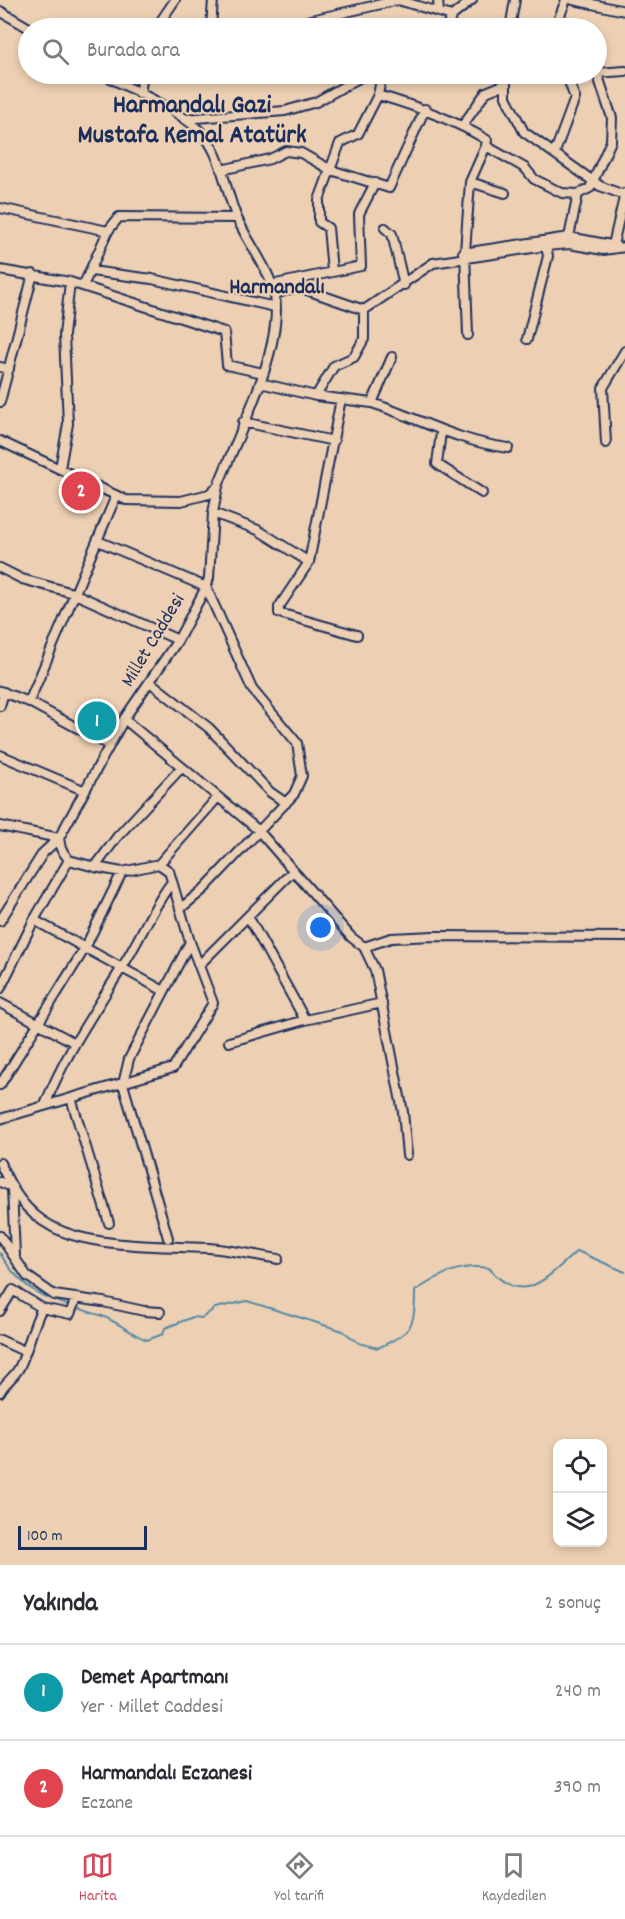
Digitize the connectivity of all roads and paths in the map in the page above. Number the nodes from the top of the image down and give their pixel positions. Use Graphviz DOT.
graph roads {
  1 [pos="175,0"];
  2 [pos="213,0"];
  3 [pos="398,0"];
  4 [pos="438,0"];
  5 [pos="472,0"];
  6 [pos="515,0"];
  7 [pos="566,0"];
  8 [pos="573,0"];
  9 [pos="354,4"];
  10 [pos="0,11"];
  11 [pos="625,11"];
  12 [pos="439,12"];
  13 [pos="452,16"];
  14 [pos="163,18"];
  15 [pos="212,18"];
  16 [pos="308,18"];
  17 [pos="512,18"];
  18 [pos="559,18"];
  19 [pos="18,22"];
  20 [pos="625,71"];
  21 [pos="607,72"];
  22 [pos="121,84"];
  23 [pos="142,84"];
  24 [pos="348,84"];
  25 [pos="380,84"];
  26 [pos="506,84"];
  27 [pos="570,84"];
  28 [pos="599,84"];
  29 [pos="140,94"];
  30 [pos="378,94"];
  31 [pos="425,109"];
  32 [pos="184,119"];
  33 [pos="463,125"];
  34 [pos="486,146"];
  35 [pos="555,152"];
  36 [pos="221,170"];
  37 [pos="331,170"];
  38 [pos="470,182"];
  39 [pos="594,182"];
  40 [pos="375,183"];
  41 [pos="505,192"];
  42 [pos="578,194"];
  43 [pos="625,194"];
  44 [pos="0,207"];
  45 [pos="236,218"];
  46 [pos="385,228"];
  47 [pos="108,231"];
  48 [pos="569,237"];
  49 [pos="546,246"];
  50 [pos="620,246"];
  51 [pos="466,256"];
  52 [pos="0,270"];
  53 [pos="90,271"];
  54 [pos="332,271"];
  55 [pos="33,274"];
  56 [pos="70,282"];
  57 [pos="271,285"];
  58 [pos="404,285"];
  59 [pos="83,286"];
  60 [pos="275,294"];
  61 [pos="275,307"];
  62 [pos="364,310"];
  63 [pos="468,335"];
  64 [pos="528,339"];
  65 [pos="625,351"];
  66 [pos="392,357"];
  67 [pos="0,367"];
  68 [pos="9,369"];
  69 [pos="263,373"];
  70 [pos="260,383"];
  71 [pos="316,396"];
  72 [pos="341,399"];
  73 [pos="0,402"];
  74 [pos="372,403"];
  75 [pos="243,422"];
  76 [pos="441,432"];
  77 [pos="0,441"];
  78 [pos="334,441"];
  79 [pos="606,443"];
  80 [pos="508,448"];
  81 [pos="60,468"];
  82 [pos="218,486"];
  83 [pos="482,493"];
  84 [pos="116,496"];
  85 [pos="213,513"];
  86 [pos="98,542"];
  87 [pos="309,561"];
  88 [pos="0,568"];
  89 [pos="206,587"];
  90 [pos="73,593"];
  91 [pos="357,635"];
  92 [pos="178,640"];
  93 [pos="150,682"];
  94 [pos="2,691"];
  95 [pos="29,702"];
  96 [pos="0,706"];
  97 [pos="124,719"];
  98 [pos="109,745"];
  99 [pos="0,755"];
  100 [pos="182,766"];
  101 [pos="83,790"];
  102 [pos="218,797"];
  103 [pos="285,803"];
  104 [pos="0,826"];
  105 [pos="258,830"];
  106 [pos="59,838"];
  107 [pos="69,860"];
  108 [pos="159,864"];
  109 [pos="95,867"];
  110 [pos="293,871"];
  111 [pos="122,872"];
  112 [pos="172,882"];
  113 [pos="181,908"];
  114 [pos="3,910"];
  115 [pos="249,918"];
  116 [pos="34,920"];
  117 [pos="0,921"];
  118 [pos="625,937"];
  119 [pos="190,942"];
  120 [pos="364,947"];
  121 [pos="85,948"];
  122 [pos="199,965"];
  123 [pos="123,967"];
  124 [pos="0,990"];
  125 [pos="164,991"];
  126 [pos="0,1002"];
  127 [pos="382,1004"];
  128 [pos="304,1020"];
  129 [pos="39,1024"];
  130 [pos="229,1041"];
  131 [pos="75,1043"];
  132 [pos="123,1084"];
  133 [pos="0,1085"];
  134 [pos="71,1098"];
  135 [pos="45,1106"];
  136 [pos="0,1119"];
  137 [pos="407,1155"];
  138 [pos="0,1163"];
  139 [pos="0,1182"];
  140 [pos="12,1187"];
  141 [pos="109,1223"];
  142 [pos="0,1236"];
  143 [pos="168,1238"];
  144 [pos="15,1255"];
  145 [pos="278,1259"];
  146 [pos="75,1301"];
  147 [pos="42,1308"];
  148 [pos="0,1311"];
  149 [pos="160,1312"];
  150 [pos="0,1340"];
  151 [pos="24,1351"];
  152 [pos="3,1379"];
  153 [pos="0,1392"];
  1 -- 14 [label="street"];
  2 -- 15 [label="street"];
  3 -- 9 [label="street"];
  3 -- 12 [label="street"];
  4 -- 12 [label="street"];
  5 -- 13 [label="street"];
  6 -- 17 [label="street"];
  7 -- 18 [label="street"];
  8 -- 11 [label="street"];
  9 -- 16 [label="street"];
  10 -- 19 [label="street"];
  12 -- 13 [label="street"];
  20 -- 21 [label="street"];
  22 -- 29 [label="street"];
  23 -- 29 [label="street"];
  24 -- 32 [label="street"];
  25 -- 30 [label="street"];
  26 -- 33 [label="street"];
  26 -- 35 [label="street"];
  27 -- 35 [label="street"];
  28 -- 39 [label="street"];
  29 -- 32 [label="street"];
  30 -- 31 [label="street"];
  30 -- 37 [label="street"];
  31 -- 33 [label="street"];
  31 -- 40 [label="street"];
  32 -- 36 [label="street"];
  33 -- 34 [label="street"];
  34 -- 38 [label="street"];
  34 -- 42 [label="street"];
  35 -- 39 [label="street"];
  36 -- 37 [label="street"];
  36 -- 45 [label="street"];
  37 -- 40 [label="street"];
  37 -- 54 [label="street"];
  38 -- 41 [label="street"];
  38 -- 51 [label="street"];
  39 -- 42 [label="street"];
  39 -- 43 [label="street"];
  40 -- 54 [label="street"];
  42 -- 48 [label="street"];
  43 -- 50 [label="street"];
  44 -- 47 [label="street"];
  45 -- 47 [label="street"];
  45 -- 57 [label="street"];
  46 -- 58 [label="street"];
  47 -- 53 [label="street"];
  48 -- 50 [label="street"];
  48 -- 51 [label="street"];
  49 -- 50 [label="street"];
  49 -- 51 [label="street"];
  49 -- 64 [label="street"];
  51 -- 58 [label="street"];
  51 -- 63 [label="street"];
  52 -- 55 [label="street"];
  53 -- 59 [label="street"];
  53 -- 61 [label="street"];
  54 -- 57 [label="street"];
  55 -- 56 [label="street"];
  55 -- 68 [label="street"];
  56 -- 59 [label="street"];
  56 -- 81 [label="street"];
  57 -- 60 [label="street"];
  58 -- 62 [label="street"];
  59 -- 69 [label="street"];
  60 -- 61 [label="street, Millet Caddesi"];
  60 -- 62 [label="street"];
  61 -- 69 [label="street, Millet Caddesi"];
  62 -- 71 [label="street"];
  65 -- 79 [label="street"];
  66 -- 74 [label="street"];
  67 -- 68 [label="street"];
  68 -- 73 [label="street"];
  69 -- 70 [label="street, Millet Caddesi"];
  70 -- 71 [label="street"];
  70 -- 75 [label="street, Millet Caddesi"];
  71 -- 72 [label="street"];
  72 -- 74 [label="street"];
  72 -- 78 [label="street"];
  74 -- 76 [label="street"];
  75 -- 78 [label="street"];
  75 -- 82 [label="street, Millet Caddesi"];
  76 -- 80 [label="street"];
  76 -- 83 [label="street"];
  77 -- 81 [label="street"];
  78 -- 87 [label="street"];
  81 -- 84 [label="street"];
  82 -- 84 [label="street"];
  82 -- 85 [label="street, Millet Caddesi"];
  84 -- 86 [label="street"];
  85 -- 87 [label="street"];
  85 -- 89 [label="street, Millet Caddesi"];
  86 -- 89 [label="street"];
  86 -- 90 [label="street"];
  87 -- 91 [label="street"];
  88 -- 90 [label="street"];
  89 -- 92 [label="street, Millet Caddesi"];
  89 -- 103 [label="street"];
  90 -- 92 [label="street"];
  90 -- 95 [label="street"];
  92 -- 93 [label="street, Millet Caddesi"];
  93 -- 97 [label="street, Millet Caddesi"];
  93 -- 103 [label="street"];
  94 -- 95 [label="street"];
  94 -- 96 [label="street"];
  95 -- 98 [label="street"];
  97 -- 98 [label="street, Millet Caddesi"];
  97 -- 100 [label="street"];
  98 -- 101 [label="street, Millet Caddesi"];
  99 -- 101 [label="street"];
  100 -- 102 [label="street"];
  100 -- 109 [label="street"];
  101 -- 106 [label="street, Millet Caddesi"];
  102 -- 105 [label="street"];
  102 -- 108 [label="street"];
  103 -- 105 [label="street"];
  104 -- 106 [label="street"];
  105 -- 110 [label="street"];
  105 -- 113 [label="street"];
  106 -- 107 [label="street"];
  106 -- 114 [label="street, Millet Caddesi"];
  107 -- 109 [label="street"];
  107 -- 116 [label="street"];
  108 -- 111 [label="street"];
  108 -- 112 [label="street"];
  109 -- 111 [label="street"];
  110 -- 115 [label="street"];
  110 -- 120 [label="street"];
  111 -- 121 [label="street"];
  112 -- 113 [label="street"];
  112 -- 123 [label="street"];
  113 -- 119 [label="street"];
  114 -- 117 [label="street, Millet Caddesi"];
  115 -- 122 [label="street"];
  115 -- 128 [label="street"];
  116 -- 121 [label="street"];
  116 -- 124 [label="street"];
  118 -- 120 [label="street"];
  119 -- 122 [label="street"];
  119 -- 125 [label="street"];
  120 -- 127 [label="street"];
  121 -- 123 [label="street"];
  121 -- 129 [label="street"];
  122 -- 132 [label="street"];
  123 -- 125 [label="street"];
  123 -- 131 [label="street"];
  125 -- 132 [label="street"];
  126 -- 129 [label="street"];
  127 -- 128 [label="street"];
  127 -- 137 [label="street"];
  128 -- 130 [label="street"];
  129 -- 131 [label="street"];
  129 -- 133 [label="street"];
  131 -- 135 [label="street"];
  132 -- 134 [label="street"];
  132 -- 143 [label="street"];
  134 -- 135 [label="street"];
  134 -- 141 [label="street"];
  135 -- 136 [label="street"];
  138 -- 140 [label="street"];
  139 -- 140 [label="street"];
  140 -- 144 [label="street"];
  140 -- 145 [label="street"];
  142 -- 144 [label="street"];
  144 -- 146 [label="street"];
  146 -- 147 [label="street"];
  146 -- 149 [label="street"];
  147 -- 148 [label="street"];
  147 -- 151 [label="street"];
  150 -- 151 [label="street"];
  151 -- 152 [label="street"];
  152 -- 153 [label="street"];
}
